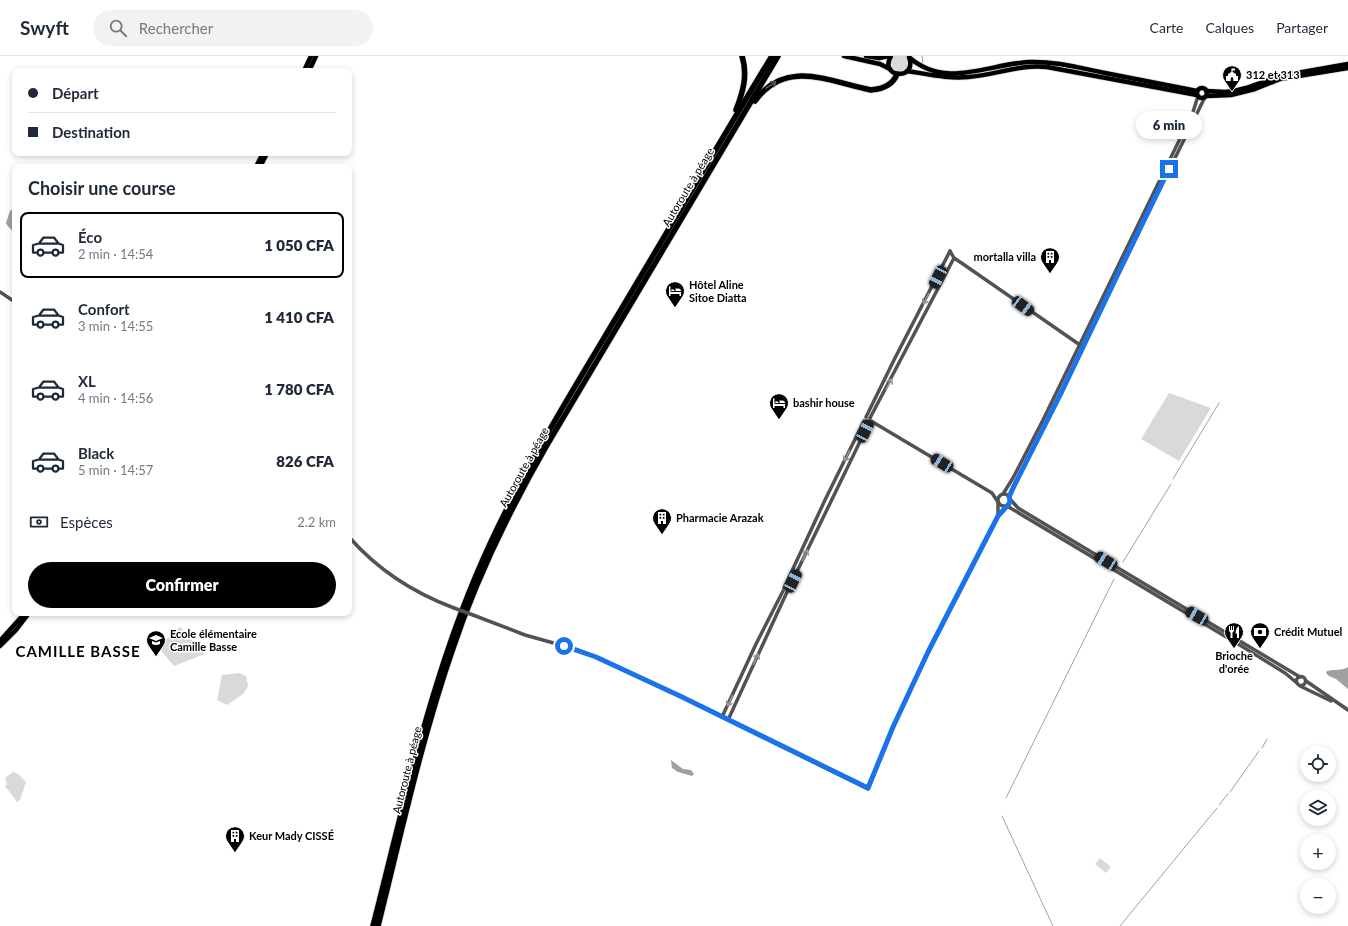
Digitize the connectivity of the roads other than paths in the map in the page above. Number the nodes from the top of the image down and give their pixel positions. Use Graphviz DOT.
graph roads {
  1 [pos="311,56"];
  2 [pos="316,56"];
  3 [pos="742,56"];
  4 [pos="772,56"];
  5 [pos="778,56"];
  6 [pos="844,56"];
  7 [pos="866,56"];
  8 [pos="890,56"];
  9 [pos="909,57"];
  10 [pos="1348,64"];
  11 [pos="305,68"];
  12 [pos="310,68"];
  13 [pos="1348,68"];
  14 [pos="890,69"];
  15 [pos="907,71"];
  16 [pos="896,74"];
  17 [pos="1197,94"];
  18 [pos="1206,95"];
  19 [pos="737,125"];
  20 [pos="727,131"];
  21 [pos="954,258"];
  22 [pos="0,292"];
  23 [pos="12,300"];
  24 [pos="1080,345"];
  25 [pos="869,419"];
  26 [pos="992,493"];
  27 [pos="1003,494"];
  28 [pos="1009,498"];
  29 [pos="998,502"];
  30 [pos="1006,506"];
  31 [pos="998,516"];
  32 [pos="808,535"];
  33 [pos="814,538"];
  34 [pos="352,540"];
  35 [pos="786,590"];
  36 [pos="22,616"];
  37 [pos="27,616"];
  38 [pos="765,626"];
  39 [pos="770,629"];
  40 [pos="0,641"];
  41 [pos="0,646"];
  42 [pos="743,673"];
  43 [pos="748,676"];
  44 [pos="1300,677"];
  45 [pos="1306,681"];
  46 [pos="1299,684"];
  47 [pos="737,685"];
  48 [pos="742,688"];
  49 [pos="1341,706"];
  50 [pos="1348,710"];
  51 [pos="722,717"];
  52 [pos="728,720"];
  53 [pos="373,926"];
  54 [pos="378,926"];
  1 -- 11 [label="main road"];
  2 -- 12 [label="main road"];
  3 -- 20 [label="highway"];
  4 -- 20 [label="highway"];
  5 -- 19 [label="highway, Autoroute à péage"];
  6 -- 14 [label="main road"];
  7 -- 8 [label="main road"];
  8 -- 14 [label="main road"];
  9 -- 15 [label="main road"];
  9 -- 17 [label="main road"];
  10 -- 18 [label="main road"];
  13 -- 18 [label="main road"];
  14 -- 16 [label="main road"];
  15 -- 16 [label="main road"];
  15 -- 17 [label="main road"];
  19 -- 16 [label="highway, one-way"];
  17 -- 18 [label="main road"];
  17 -- 18 [label="main road"];
  17 -- 24 [label="street"];
  18 -- 28 [label="street"];
  19 -- 54 [label="highway, Autoroute à péage"];
  20 -- 53 [label="highway"];
  21 -- 24 [label="street"];
  25 -- 21 [label="street, one-way"];
  21 -- 25 [label="street, one-way"];
  22 -- 23 [label="street"];
  24 -- 27 [label="street"];
  25 -- 26 [label="street"];
  25 -- 32 [label="street, one-way"];
  25 -- 33 [label="street"];
  26 -- 27 [label="street"];
  26 -- 29 [label="street"];
  27 -- 28 [label="street"];
  27 -- 29 [label="street"];
  28 -- 30 [label="street"];
  28 -- 44 [label="street"];
  29 -- 30 [label="street"];
  29 -- 31 [label="street"];
  30 -- 31 [label="street"];
  30 -- 46 [label="street"];
  31 -- 52 [label="street"];
  32 -- 33 [label="street"];
  32 -- 35 [label="street"];
  35 -- 33 [label="street, one-way"];
  34 -- 51 [label="street, bridge"];
  35 -- 38 [label="street"];
  35 -- 39 [label="street"];
  36 -- 40 [label="main road"];
  37 -- 41 [label="main road"];
  38 -- 39 [label="street"];
  38 -- 42 [label="street"];
  43 -- 39 [label="street, one-way"];
  42 -- 43 [label="street"];
  42 -- 47 [label="street"];
  43 -- 48 [label="street"];
  44 -- 45 [label="street"];
  44 -- 46 [label="street"];
  45 -- 46 [label="street"];
  45 -- 49 [label="street"];
  46 -- 49 [label="street"];
  47 -- 48 [label="street"];
  47 -- 51 [label="street, one-way"];
  48 -- 52 [label="street"];
  49 -- 50 [label="street"];
  51 -- 52 [label="street"];
}
